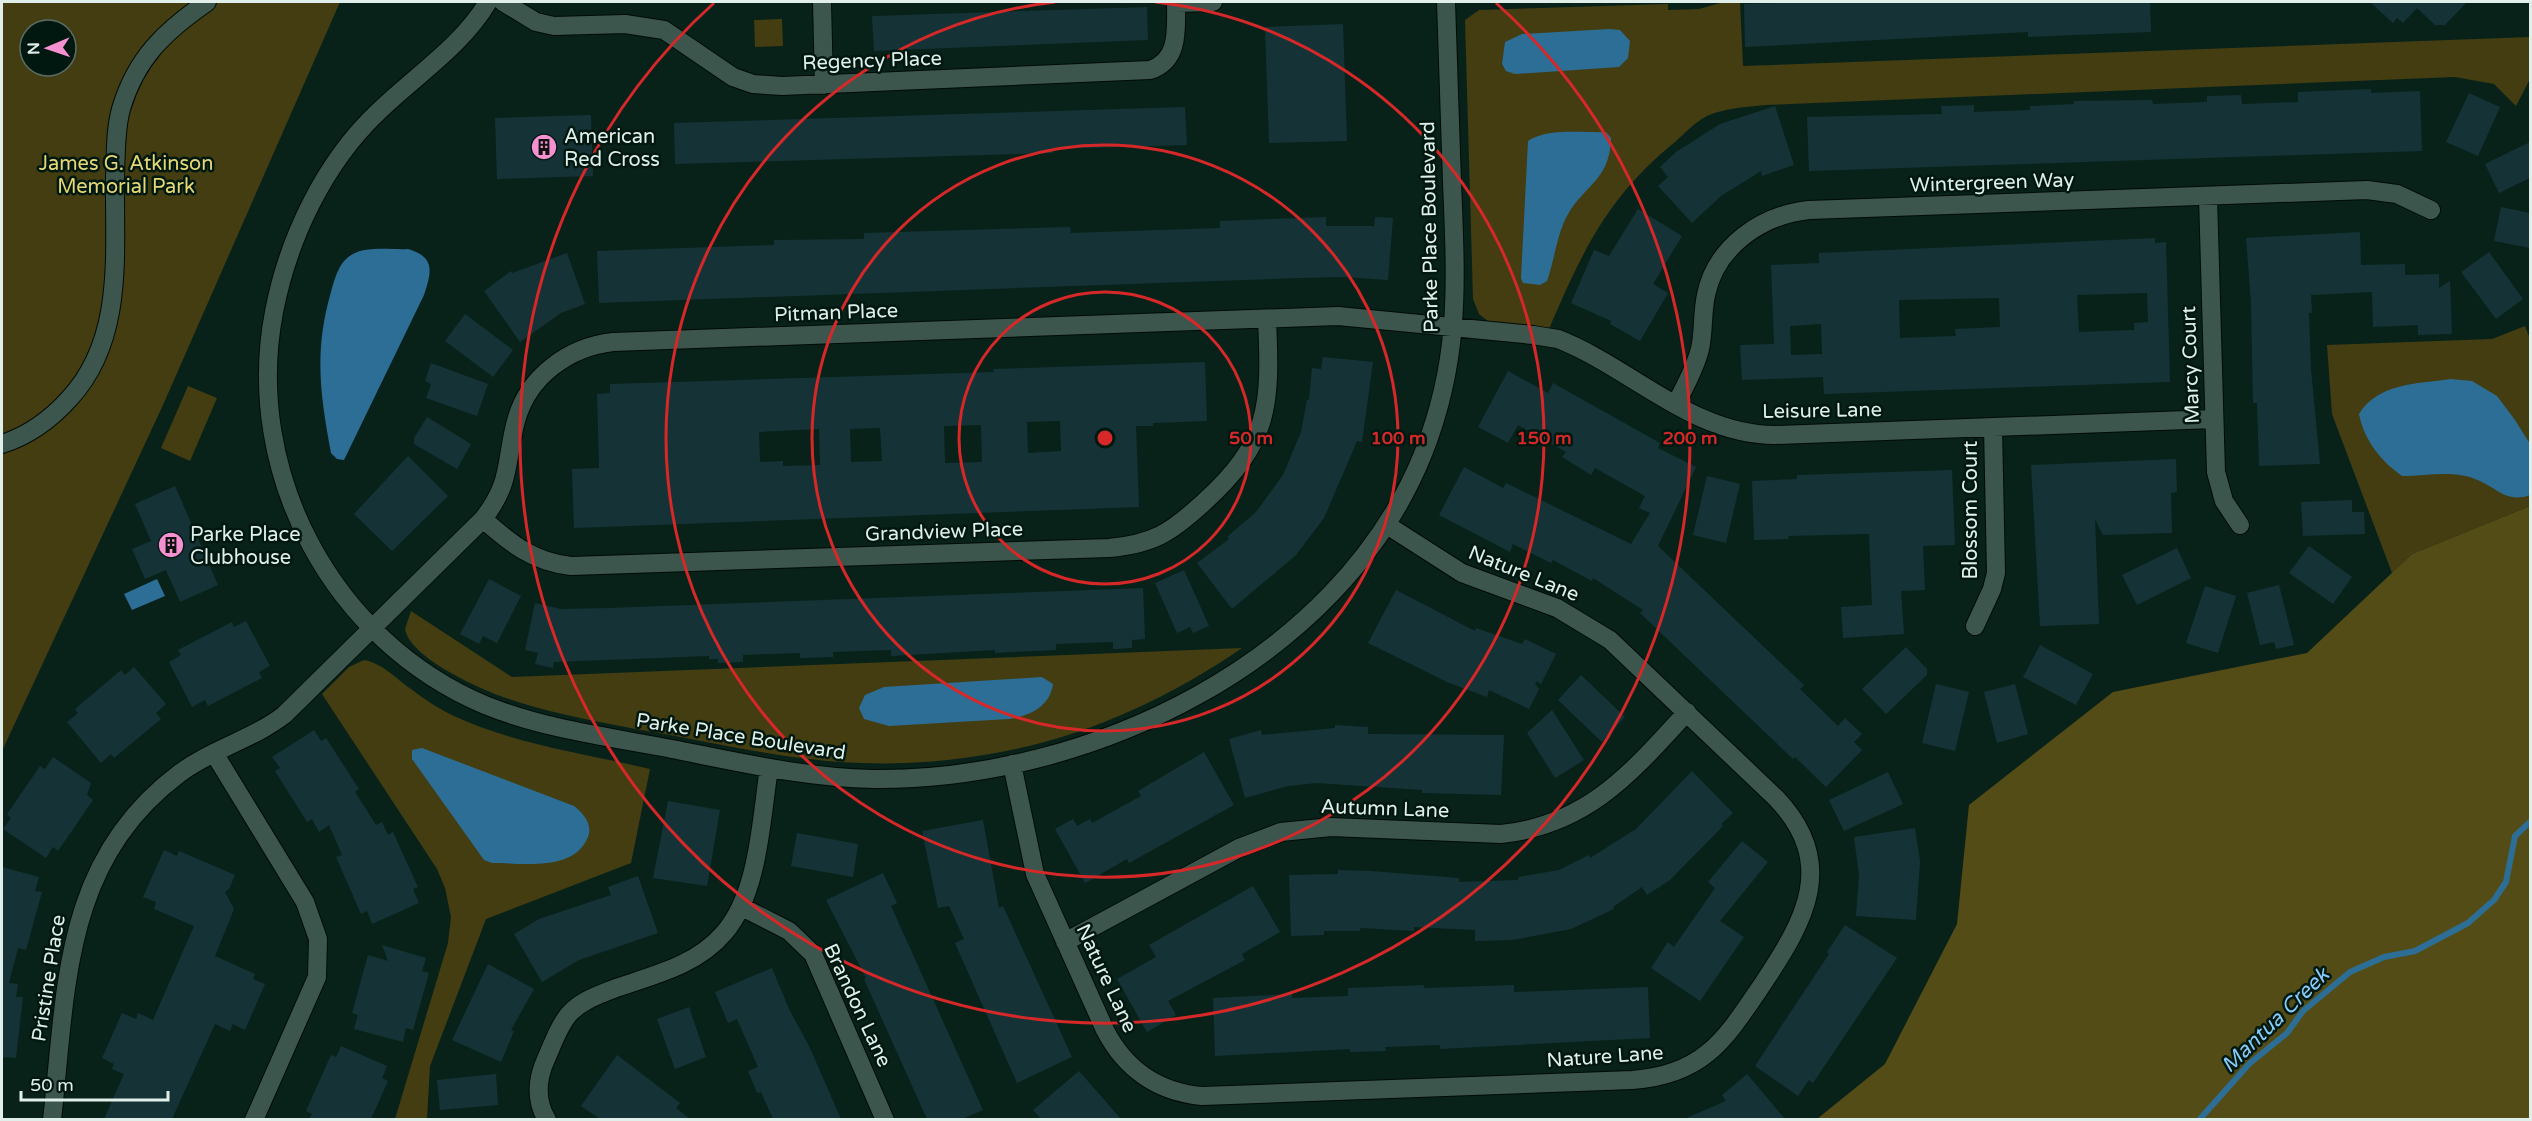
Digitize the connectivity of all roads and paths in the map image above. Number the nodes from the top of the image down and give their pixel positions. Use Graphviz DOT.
graph roads {
  1 [pos="207,2"];
  2 [pos="488,2"];
  3 [pos="503,2"];
  4 [pos="822,2"];
  5 [pos="1176,2"];
  6 [pos="1213,2"];
  7 [pos="1446,2"];
  8 [pos="824,85"];
  9 [pos="2208,197"];
  10 [pos="2431,210"];
  11 [pos="1267,320"];
  12 [pos="1455,327"];
  13 [pos="1676,404"];
  14 [pos="2214,419"];
  15 [pos="1993,427"];
  16 [pos="2,444"];
  17 [pos="483,519"];
  18 [pos="1387,525"];
  19 [pos="2240,525"];
  20 [pos="1975,626"];
  21 [pos="372,628"];
  22 [pos="1687,712"];
  23 [pos="214,753"];
  24 [pos="1012,764"];
  25 [pos="769,768"];
  26 [pos="741,907"];
  27 [pos="1065,942"];
  28 [pos="52,1119"];
  29 [pos="254,1119"];
  30 [pos="547,1119"];
  31 [pos="885,1119"];
  1 -- 16 [label="street"];
  2 -- 21 [label="street, Parke Place Boulevard"];
  3 -- 8 [label="street, Regency Place"];
  4 -- 8 [label="street"];
  5 -- 6 [label="street, Regency Place"];
  5 -- 8 [label="street, Regency Place"];
  7 -- 12 [label="street, Parke Place Boulevard"];
  9 -- 10 [label="street, Wintergreen Way"];
  9 -- 13 [label="street, Wintergreen Way"];
  9 -- 14 [label="street, Marcy Court"];
  11 -- 12 [label="street, Pitman Place"];
  11 -- 17 [label="street, Pitman Place"];
  11 -- 17 [label="street, Grandview Place"];
  12 -- 13 [label="street, Leisure Lane"];
  12 -- 18 [label="street, Parke Place Boulevard"];
  13 -- 15 [label="street, Leisure Lane"];
  14 -- 15 [label="street, Leisure Lane"];
  14 -- 19 [label="street, Marcy Court"];
  15 -- 20 [label="street, Blossom Court"];
  17 -- 21 [label="street, Pitman Place"];
  18 -- 22 [label="street, Nature Lane"];
  18 -- 24 [label="street, Parke Place Boulevard"];
  21 -- 23 [label="street, Pristine Place"];
  21 -- 25 [label="street, Parke Place Boulevard"];
  22 -- 27 [label="street, Autumn Lane"];
  22 -- 27 [label="street, Nature Lane"];
  23 -- 28 [label="street, Pristine Place"];
  23 -- 29 [label="street"];
  24 -- 25 [label="street, Parke Place Boulevard"];
  24 -- 27 [label="street, Nature Lane"];
  25 -- 26 [label="street"];
  26 -- 30 [label="street"];
  26 -- 31 [label="street, Brandon Lane"];
}
